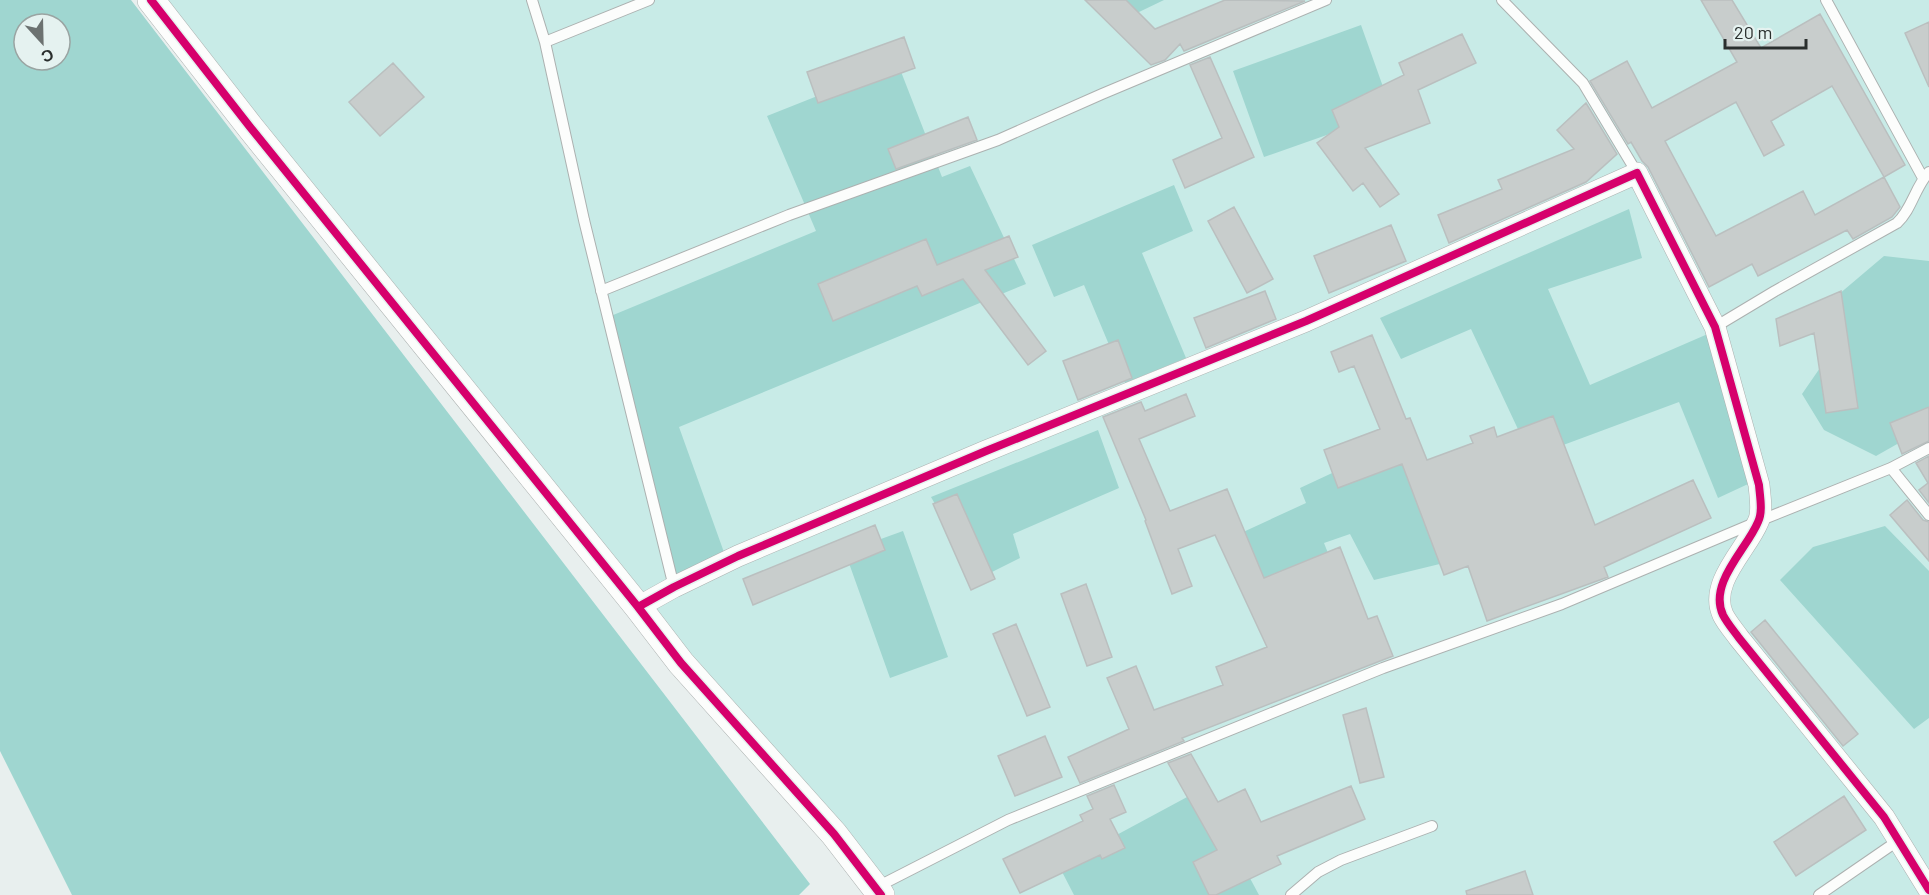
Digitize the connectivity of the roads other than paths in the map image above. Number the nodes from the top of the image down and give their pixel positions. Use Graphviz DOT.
graph roads {
  1 [pos="151,0"];
  2 [pos="532,0"];
  3 [pos="650,0"];
  4 [pos="1323,0"];
  5 [pos="1502,0"];
  6 [pos="1826,0"];
  7 [pos="544,42"];
  8 [pos="1637,173"];
  9 [pos="1926,175"];
  10 [pos="601,291"];
  11 [pos="1715,327"];
  12 [pos="1929,448"];
  13 [pos="1891,468"];
  14 [pos="1929,515"];
  15 [pos="1759,521"];
  16 [pos="674,587"];
  17 [pos="639,607"];
  18 [pos="1432,826"];
  19 [pos="1899,840"];
  20 [pos="1929,890"];
  21 [pos="875,893"];
  22 [pos="1291,895"];
  23 [pos="1819,895"];
  1 -- 17 [label="street"];
  2 -- 7 [label="lane"];
  3 -- 7 [label="lane"];
  4 -- 10 [label="lane"];
  5 -- 8 [label="lane"];
  6 -- 9 [label="lane"];
  7 -- 10 [label="lane"];
  8 -- 11 [label="street"];
  8 -- 16 [label="street"];
  9 -- 11 [label="lane"];
  10 -- 16 [label="lane"];
  11 -- 15 [label="street"];
  12 -- 13 [label="lane"];
  13 -- 14 [label="lane"];
  13 -- 15 [label="lane"];
  15 -- 19 [label="street"];
  15 -- 21 [label="lane"];
  16 -- 17 [label="street"];
  17 -- 21 [label="street"];
  18 -- 22 [label="lane"];
  19 -- 20 [label="street"];
  19 -- 23 [label="lane"];
}
